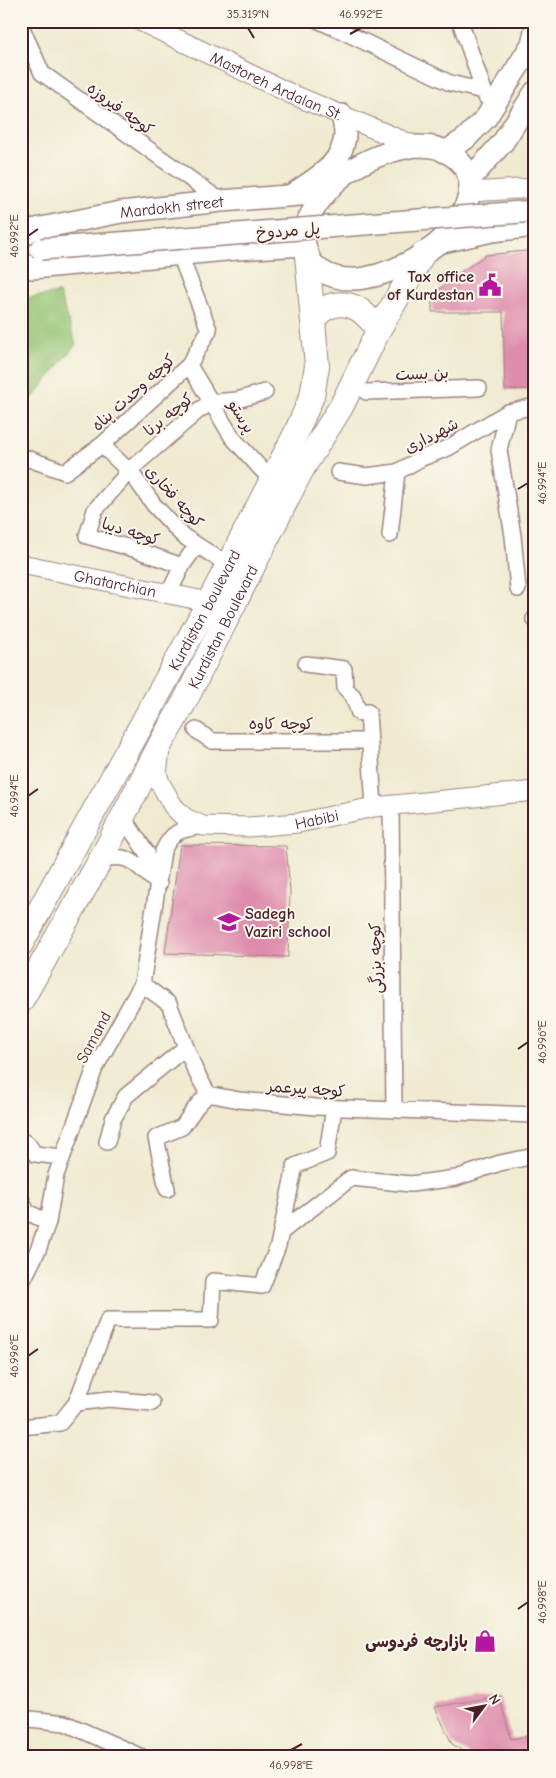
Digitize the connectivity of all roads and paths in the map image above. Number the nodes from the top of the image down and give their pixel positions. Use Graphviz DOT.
graph roads {
  1 [pos="140,21"];
  2 [pos="319,21"];
  3 [pos="460,21"];
  4 [pos="21,26"];
  5 [pos="340,26"];
  6 [pos="535,32"];
  7 [pos="483,91"];
  8 [pos="535,92"];
  9 [pos="491,110"];
  10 [pos="342,114"];
  11 [pos="415,146"];
  12 [pos="445,152"];
  13 [pos="470,186"];
  14 [pos="535,188"];
  15 [pos="326,193"];
  16 [pos="291,196"];
  17 [pos="221,201"];
  18 [pos="535,212"];
  19 [pos="535,226"];
  20 [pos="21,237"];
  21 [pos="431,248"];
  22 [pos="31,250"];
  23 [pos="306,250"];
  24 [pos="180,255"];
  25 [pos="21,263"];
  26 [pos="314,321"];
  27 [pos="379,329"];
  28 [pos="189,365"];
  29 [pos="479,388"];
  30 [pos="265,392"];
  31 [pos="366,392"];
  32 [pos="212,402"];
  33 [pos="535,406"];
  34 [pos="508,412"];
  35 [pos="103,444"];
  36 [pos="21,456"];
  37 [pos="129,471"];
  38 [pos="338,472"];
  39 [pos="397,472"];
  40 [pos="272,480"];
  41 [pos="390,536"];
  42 [pos="197,545"];
  43 [pos="21,564"];
  44 [pos="228,565"];
  45 [pos="182,566"];
  46 [pos="518,588"];
  47 [pos="170,593"];
  48 [pos="209,602"];
  49 [pos="306,664"];
  50 [pos="196,730"];
  51 [pos="370,740"];
  52 [pos="161,743"];
  53 [pos="535,791"];
  54 [pos="382,806"];
  55 [pos="122,816"];
  56 [pos="203,826"];
  57 [pos="101,859"];
  58 [pos="159,884"];
  59 [pos="21,944"];
  60 [pos="142,984"];
  61 [pos="21,1000"];
  62 [pos="186,1047"];
  63 [pos="208,1094"];
  64 [pos="334,1108"];
  65 [pos="394,1110"];
  66 [pos="535,1115"];
  67 [pos="21,1142"];
  68 [pos="108,1142"];
  69 [pos="535,1156"];
  70 [pos="62,1157"];
  71 [pos="167,1189"];
  72 [pos="21,1199"];
  73 [pos="48,1222"];
  74 [pos="281,1232"];
  75 [pos="21,1284"];
  76 [pos="76,1403"];
  77 [pos="152,1403"];
  78 [pos="21,1427"];
  79 [pos="21,1718"];
  80 [pos="142,1757"];
  1 -- 10 [label="street, Mastoreh Ardalan St."];
  2 -- 5 [label="street"];
  3 -- 7 [label="street"];
  4 -- 17 [label="street, کوچه فیروزه"];
  5 -- 7 [label="street"];
  6 -- 9 [label="main road"];
  7 -- 9 [label="street"];
  8 -- 13 [label="main road"];
  9 -- 12 [label="main road"];
  10 -- 11 [label="street, Mastoreh Ardalan St."];
  10 -- 16 [label="main road"];
  11 -- 12 [label="main road"];
  11 -- 15 [label="main road"];
  12 -- 13 [label="main road"];
  13 -- 14 [label="street"];
  13 -- 21 [label="main road"];
  15 -- 16 [label="main road, Mardokh street"];
  15 -- 23 [label="main road"];
  16 -- 17 [label="main road, Mardokh street"];
  17 -- 20 [label="main road, Mardokh street"];
  18 -- 22 [label="main road, پل مردوخ, bridge"];
  19 -- 21 [label="main road"];
  21 -- 23 [label="main road"];
  21 -- 27 [label="main road, Kurdistan Boulevard"];
  23 -- 24 [label="main road"];
  23 -- 26 [label="main road, Kurdistan boulevard"];
  24 -- 25 [label="main road"];
  24 -- 28 [label="street, کوچه وحدت پناه"];
  26 -- 27 [label="main road"];
  26 -- 40 [label="main road, Kurdistan boulevard"];
  27 -- 52 [label="main road, Kurdistan Boulevard"];
  28 -- 32 [label="street, پرستو"];
  28 -- 35 [label="street, کوچه وحدت پناه"];
  29 -- 31 [label="street, بن بست"];
  30 -- 32 [label="street, کوچه برنا"];
  32 -- 37 [label="street, کوچه برنا"];
  32 -- 40 [label="street, پرستو"];
  33 -- 34 [label="street, شهرداری"];
  34 -- 39 [label="street, شهرداری"];
  34 -- 46 [label="street"];
  35 -- 36 [label="street, کوچه وحدت پناه"];
  35 -- 37 [label="street, کوچه فخاری"];
  37 -- 42 [label="street, کوچه فخاری"];
  37 -- 45 [label="street, کوچه دیبا"];
  38 -- 39 [label="street, شهرداری"];
  39 -- 41 [label="street"];
  40 -- 44 [label="main road, Kurdistan boulevard"];
  42 -- 44 [label="street, کوچه فخاری"];
  42 -- 45 [label="street"];
  43 -- 47 [label="street, Ghatarchian"];
  44 -- 48 [label="main road, Kurdistan boulevard"];
  45 -- 47 [label="street"];
  47 -- 48 [label="street, Ghatarchian"];
  48 -- 59 [label="main road, Kurdistan boulevard"];
  49 -- 51 [label="street, کوچه بزرگی"];
  50 -- 51 [label="street, کوچه کاوه"];
  51 -- 54 [label="street, کوچه بزرگی"];
  52 -- 55 [label="main road, Kurdistan Boulevard"];
  52 -- 56 [label="street, Habibi"];
  53 -- 54 [label="street, Habibi"];
  54 -- 56 [label="street, Habibi"];
  54 -- 65 [label="street, کوچه بزرگی"];
  55 -- 57 [label="main road, Kurdistan Boulevard"];
  55 -- 58 [label="street"];
  56 -- 58 [label="street, Samand"];
  57 -- 58 [label="street"];
  57 -- 61 [label="main road, Kurdistan Boulevard"];
  58 -- 60 [label="street, Samand"];
  60 -- 62 [label="street"];
  60 -- 70 [label="street, Samand"];
  62 -- 63 [label="street"];
  62 -- 68 [label="street"];
  63 -- 64 [label="street, کوچه پیرعمر"];
  63 -- 71 [label="street"];
  64 -- 65 [label="street, کوچه پیرعمر"];
  64 -- 74 [label="street"];
  65 -- 66 [label="street, کوچه پیرعمر"];
  67 -- 70 [label="street"];
  69 -- 74 [label="street"];
  70 -- 73 [label="street, Samand"];
  72 -- 73 [label="street"];
  73 -- 75 [label="street, Samand"];
  74 -- 76 [label="street"];
  76 -- 77 [label="street"];
  76 -- 78 [label="street"];
  79 -- 80 [label="street"];
}
